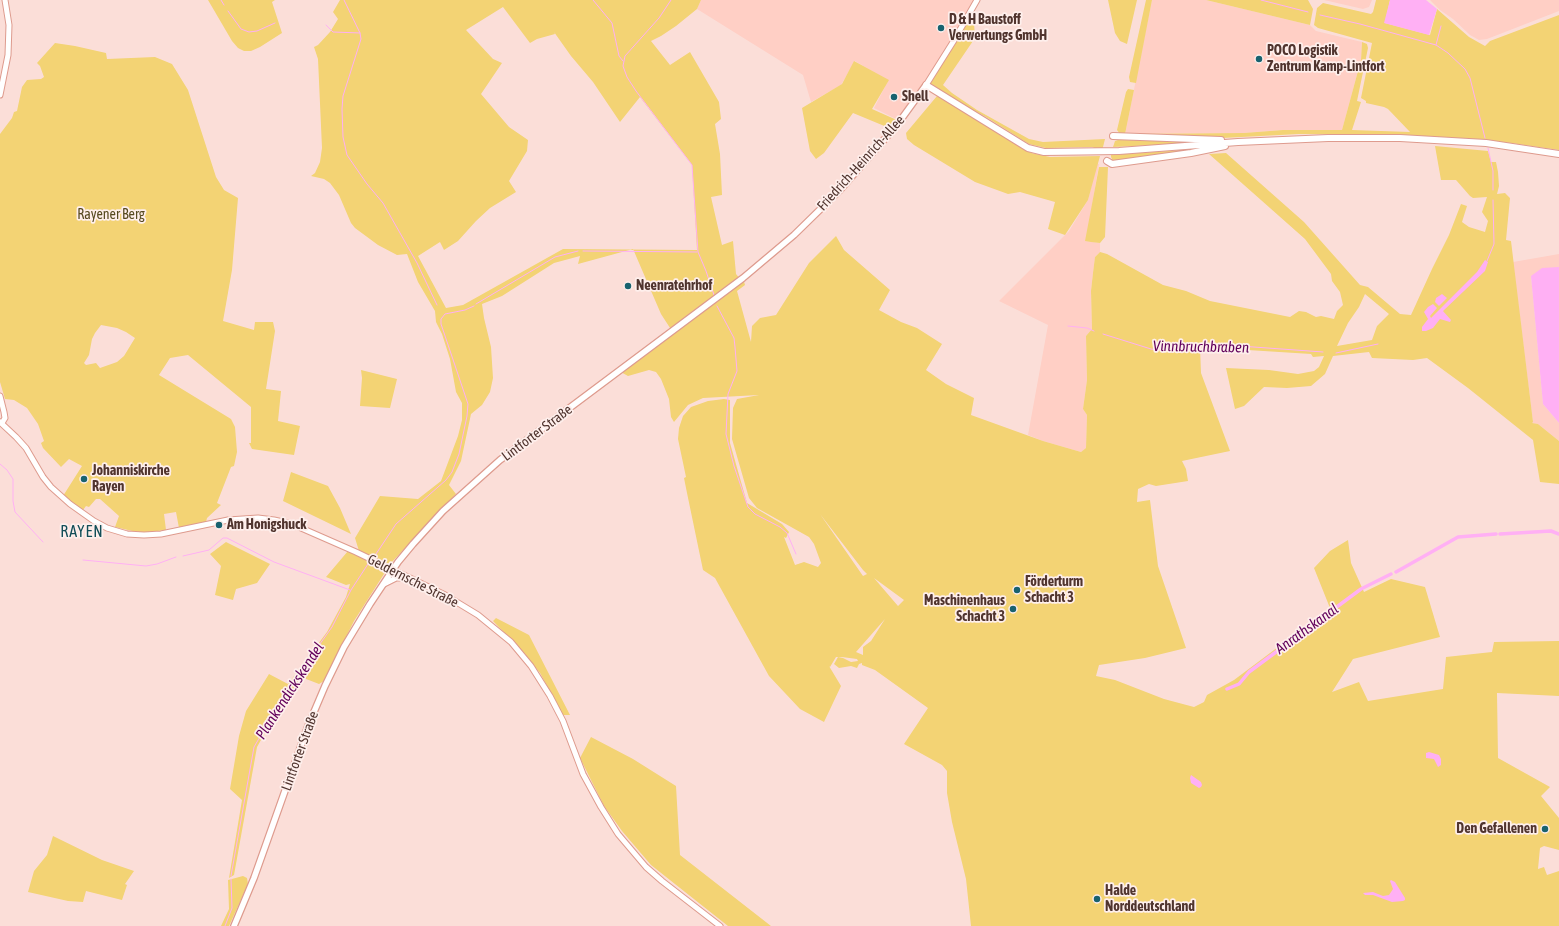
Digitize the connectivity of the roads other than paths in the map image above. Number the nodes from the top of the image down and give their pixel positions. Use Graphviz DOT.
graph roads {
  1 [pos="5,0"];
  2 [pos="977,0"];
  3 [pos="926,85"];
  4 [pos="0,95"];
  5 [pos="1113,136"];
  6 [pos="1238,142"];
  7 [pos="1559,154"];
  8 [pos="1107,162"];
  9 [pos="712,301"];
  10 [pos="0,396"];
  11 [pos="1,423"];
  12 [pos="393,570"];
  13 [pos="409,578"];
  14 [pos="383,585"];
  15 [pos="234,926"];
  16 [pos="720,926"];
  1 -- 4 [label="main road"];
  2 -- 3 [label="main road, Friedrich-Heinrich-Allee"];
  3 -- 6 [label="highway"];
  3 -- 9 [label="main road, Friedrich-Heinrich-Allee"];
  5 -- 6 [label="highway"];
  6 -- 7 [label="highway"];
  6 -- 8 [label="highway"];
  9 -- 12 [label="main road, Lintforter Straße"];
  10 -- 11 [label="main road"];
  11 -- 12 [label="main road, Geldernsche Straße"];
  12 -- 13 [label="main road, Geldernsche Straße"];
  12 -- 14 [label="main road, Lintforter Straße"];
  13 -- 14 [label="main road"];
  13 -- 16 [label="main road, Geldernsche Straße"];
  14 -- 15 [label="main road, Lintforter Straße"];
}
